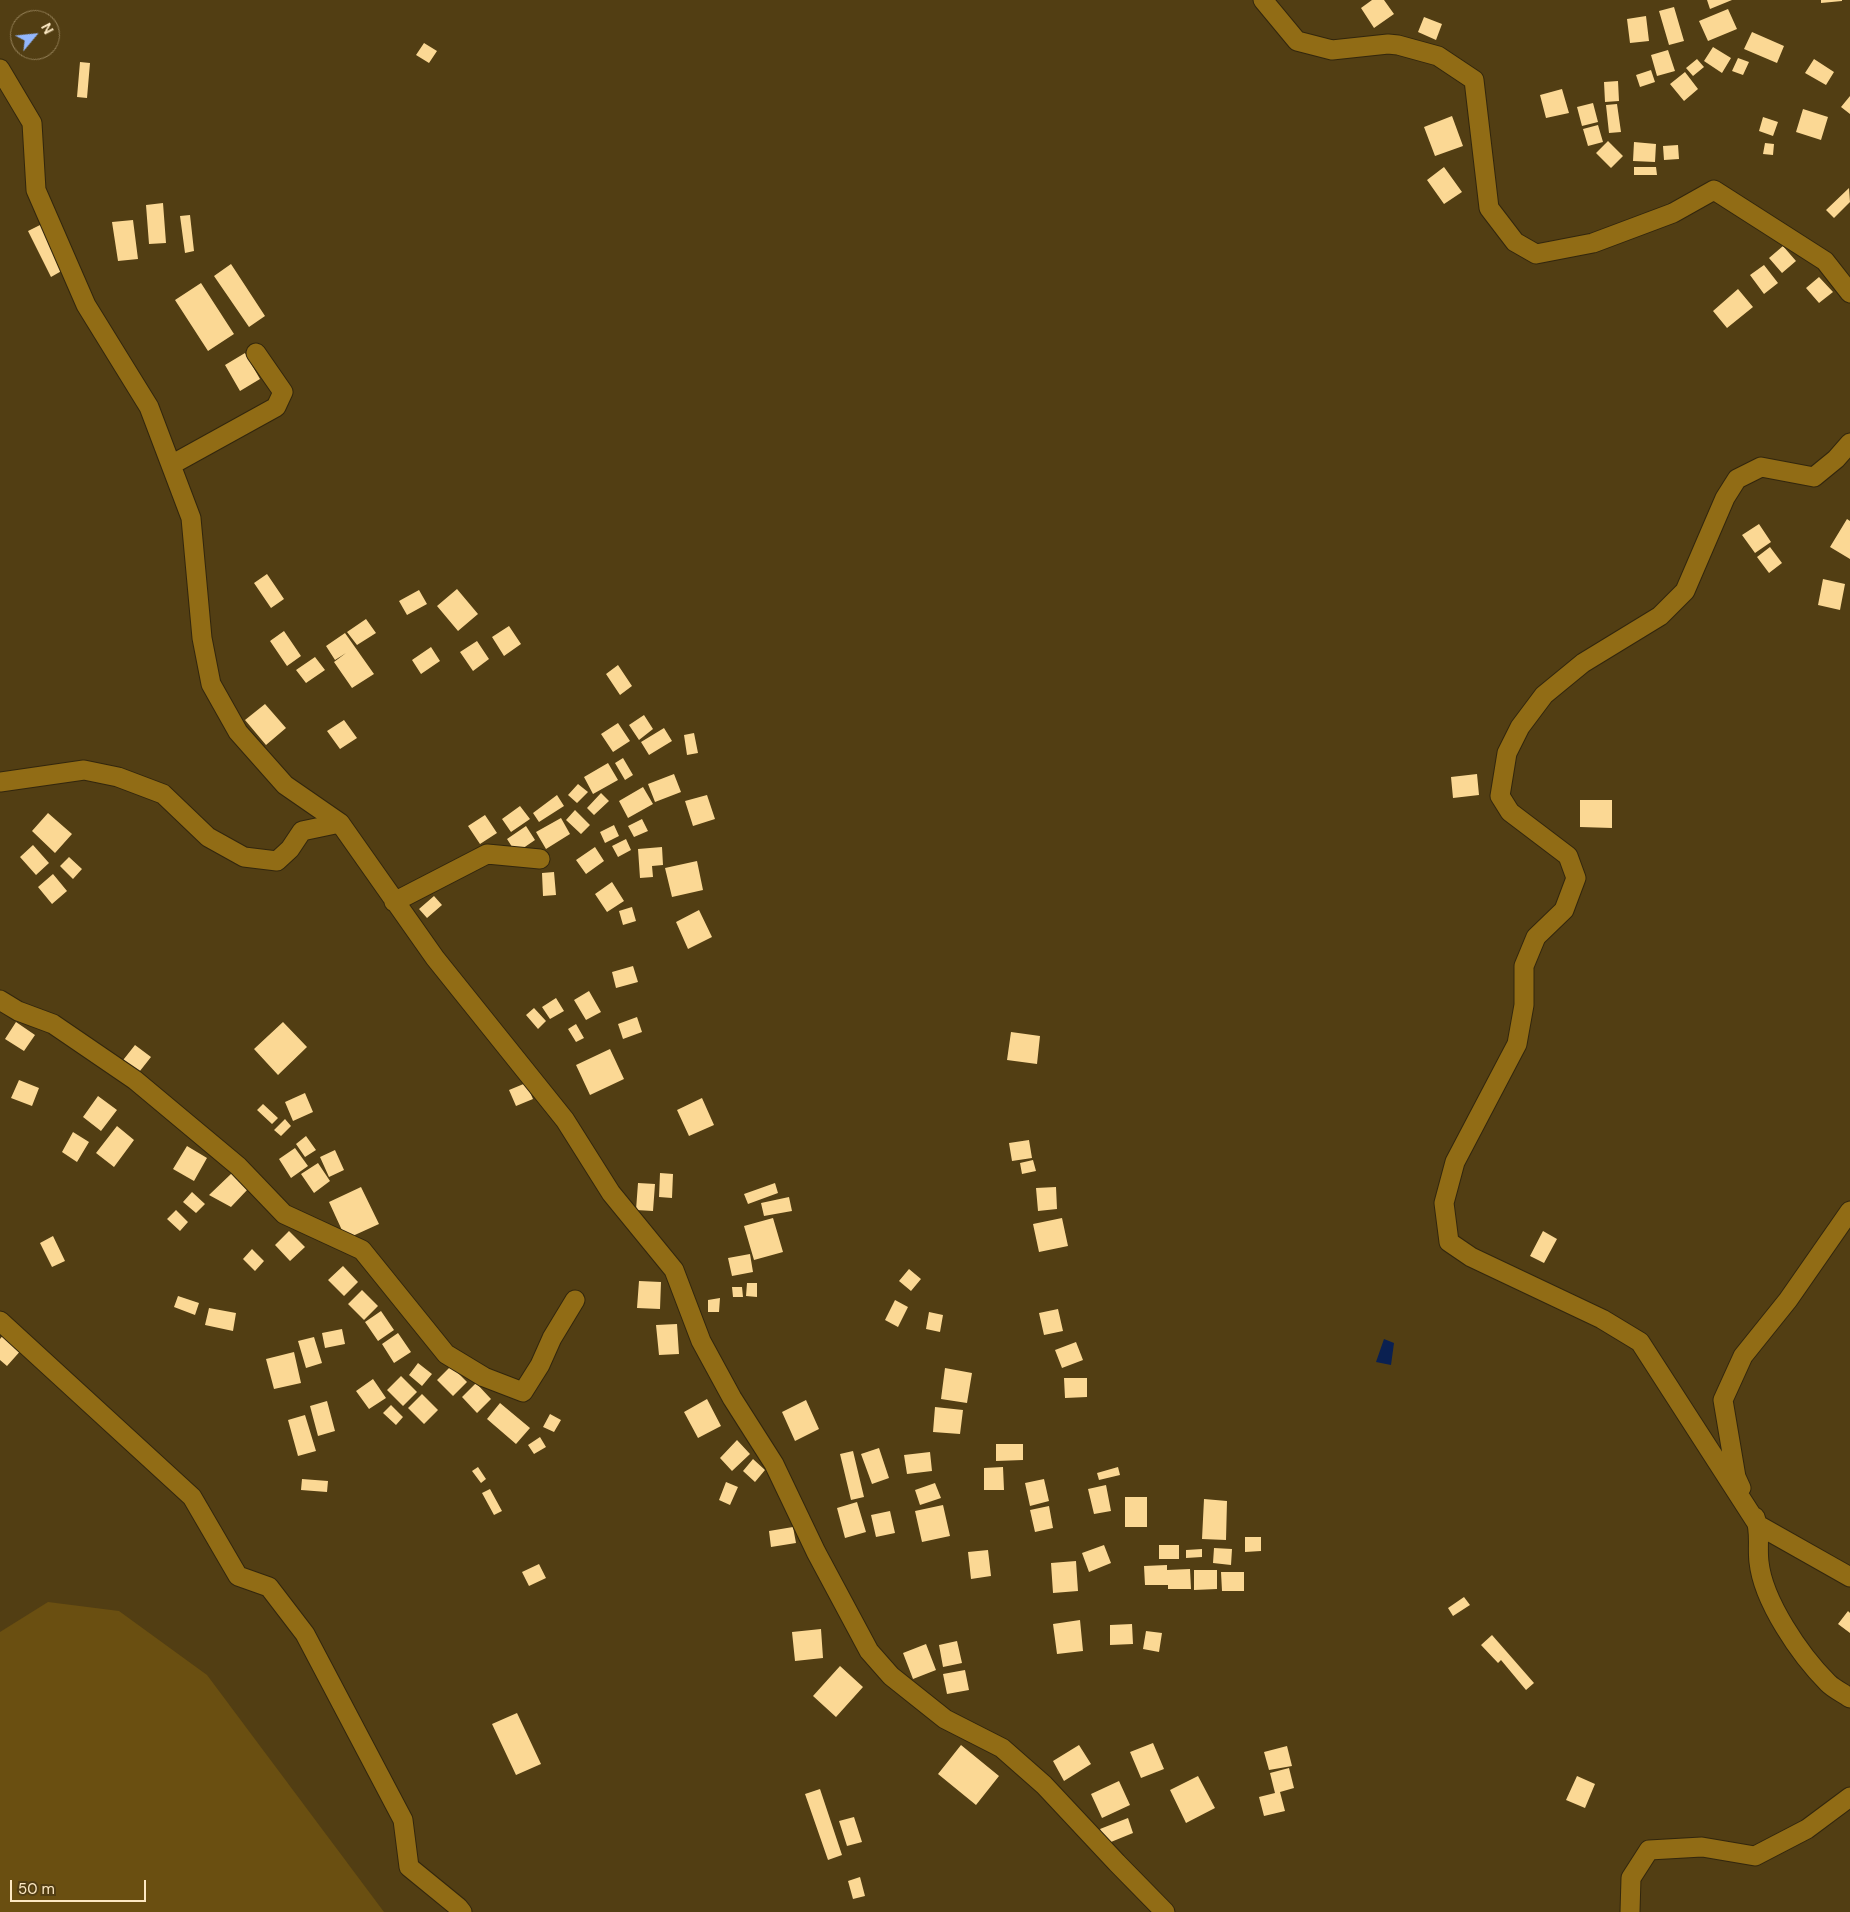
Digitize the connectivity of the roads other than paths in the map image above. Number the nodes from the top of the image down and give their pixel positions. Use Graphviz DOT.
graph roads {
  1 [pos="1263,0"];
  2 [pos="0,69"];
  3 [pos="1850,293"];
  4 [pos="256,353"];
  5 [pos="1850,443"];
  6 [pos="171,465"];
  7 [pos="0,782"];
  8 [pos="340,823"];
  9 [pos="540,859"];
  10 [pos="394,902"];
  11 [pos="0,1000"];
  12 [pos="1850,1211"];
  13 [pos="575,1300"];
  14 [pos="0,1321"];
  15 [pos="1758,1525"];
  16 [pos="1850,1577"];
  17 [pos="1850,1698"];
  18 [pos="1850,1797"];
  19 [pos="462,1912"];
  20 [pos="1166,1912"];
  21 [pos="1630,1912"];
  1 -- 3 [label="street"];
  2 -- 6 [label="street"];
  4 -- 6 [label="street"];
  5 -- 15 [label="street"];
  6 -- 8 [label="street"];
  7 -- 8 [label="street"];
  8 -- 10 [label="street"];
  9 -- 10 [label="street"];
  10 -- 20 [label="street"];
  11 -- 13 [label="street"];
  12 -- 15 [label="street"];
  14 -- 19 [label="street"];
  15 -- 16 [label="street"];
  15 -- 17 [label="street"];
  18 -- 21 [label="street"];
}
